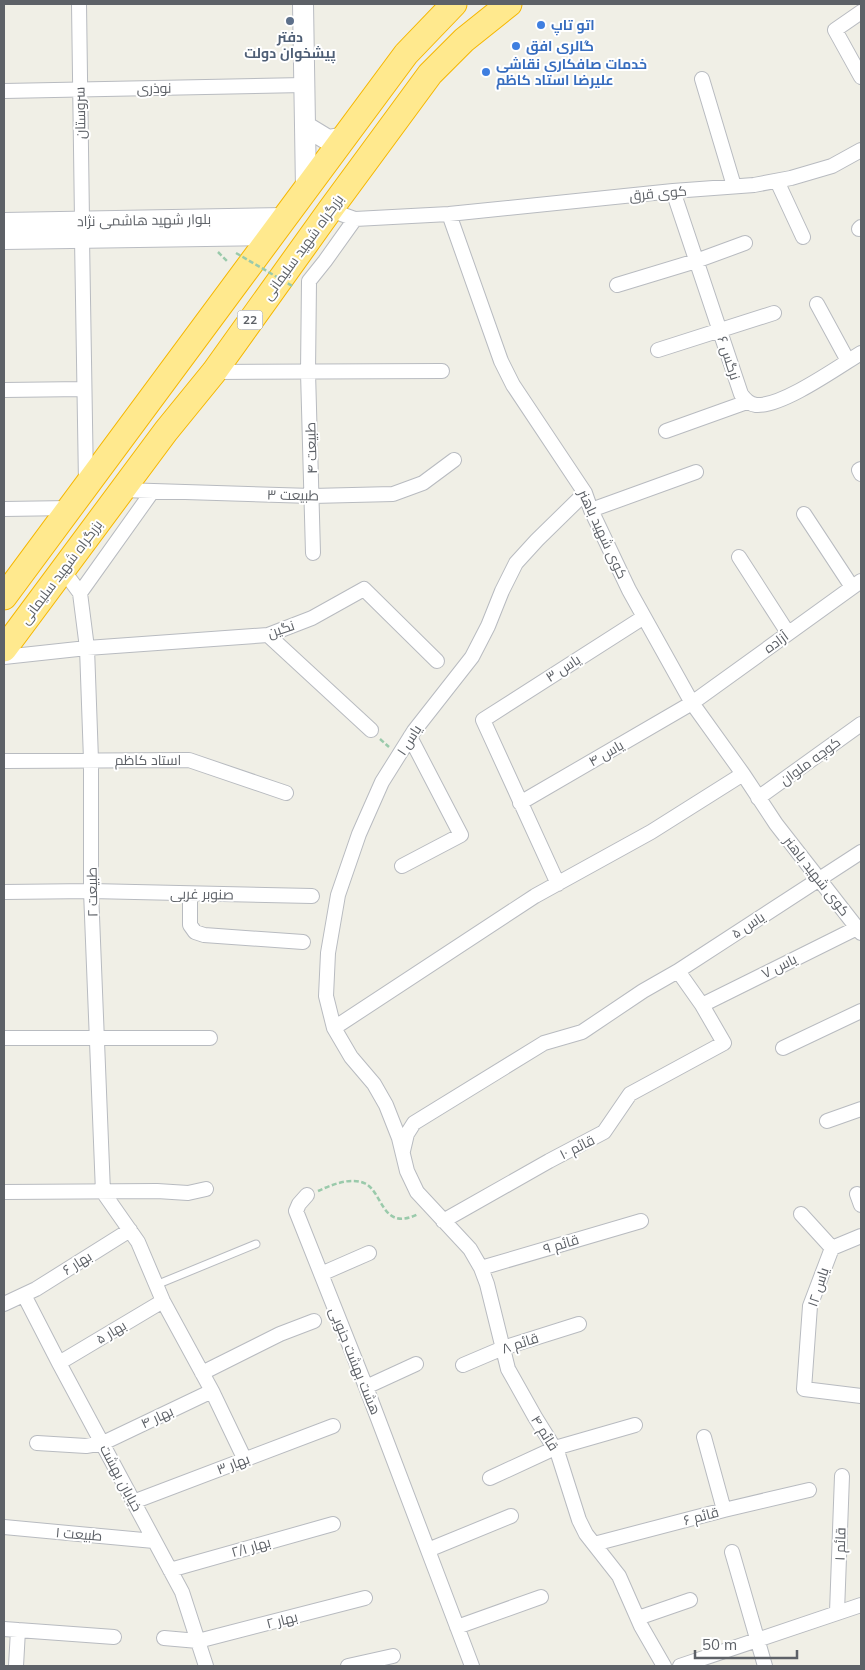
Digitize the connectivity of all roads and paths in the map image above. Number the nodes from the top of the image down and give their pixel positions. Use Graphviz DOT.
graph roads {
  1 [pos="79,4"];
  2 [pos="302,4"];
  3 [pos="454,4"];
  4 [pos="509,4"];
  5 [pos="861,12"];
  6 [pos="861,77"];
  7 [pos="702,79"];
  8 [pos="304,85"];
  9 [pos="80,89"];
  10 [pos="4,90"];
  11 [pos="305,126"];
  12 [pos="345,137"];
  13 [pos="861,150"];
  14 [pos="776,181"];
  15 [pos="734,186"];
  16 [pos="306,190"];
  17 [pos="673,191"];
  18 [pos="330,210"];
  19 [pos="449,214"];
  20 [pos="356,219"];
  21 [pos="4,222"];
  22 [pos="279,226"];
  23 [pos="82,230"];
  24 [pos="803,237"];
  25 [pos="4,239"];
  26 [pos="745,243"];
  27 [pos="236,253"];
  28 [pos="696,261"];
  29 [pos="617,285"];
  30 [pos="294,287"];
  31 [pos="817,304"];
  32 [pos="774,313"];
  33 [pos="719,330"];
  34 [pos="658,350"];
  35 [pos="861,353"];
  36 [pos="848,361"];
  37 [pos="442,371"];
  38 [pos="214,372"];
  39 [pos="308,372"];
  40 [pos="84,389"];
  41 [pos="4,390"];
  42 [pos="747,402"];
  43 [pos="666,431"];
  44 [pos="454,460"];
  45 [pos="861,469"];
  46 [pos="696,472"];
  47 [pos="861,474"];
  48 [pos="86,487"];
  49 [pos="122,490"];
  50 [pos="152,492"];
  51 [pos="585,493"];
  52 [pos="312,496"];
  53 [pos="70,508"];
  54 [pos="4,509"];
  55 [pos="591,510"];
  56 [pos="804,514"];
  57 [pos="313,553"];
  58 [pos="739,557"];
  59 [pos="62,570"];
  60 [pos="856,584"];
  61 [pos="80,593"];
  62 [pos="4,597"];
  63 [pos="644,616"];
  64 [pos="788,633"];
  65 [pos="268,635"];
  66 [pos="87,648"];
  67 [pos="4,649"];
  68 [pos="4,657"];
  69 [pos="437,661"];
  70 [pos="692,703"];
  71 [pos="861,724"];
  72 [pos="371,730"];
  73 [pos="410,737"];
  74 [pos="399,756"];
  75 [pos="4,760"];
  76 [pos="91,760"];
  77 [pos="743,774"];
  78 [pos="286,793"];
  79 [pos="758,798"];
  80 [pos="520,803"];
  81 [pos="861,852"];
  82 [pos="402,866"];
  83 [pos="819,879"];
  84 [pos="558,884"];
  85 [pos="91,891"];
  86 [pos="4,892"];
  87 [pos="190,894"];
  88 [pos="312,896"];
  89 [pos="859,930"];
  90 [pos="303,942"];
  91 [pos="678,970"];
  92 [pos="702,1005"];
  93 [pos="861,1010"];
  94 [pos="334,1028"];
  95 [pos="4,1038"];
  96 [pos="97,1038"];
  97 [pos="210,1038"];
  98 [pos="783,1048"];
  99 [pos="861,1109"];
  100 [pos="827,1121"];
  101 [pos="403,1154"];
  102 [pos="206,1189"];
  103 [pos="4,1192"];
  104 [pos="103,1192"];
  105 [pos="307,1195"];
  106 [pos="426,1202"];
  107 [pos="801,1214"];
  108 [pos="641,1220"];
  109 [pos="443,1221"];
  110 [pos="130,1230"];
  111 [pos="861,1236"];
  112 [pos="256,1244"];
  113 [pos="832,1248"];
  114 [pos="369,1253"];
  115 [pos="481,1268"];
  116 [pos="321,1274"];
  117 [pos="156,1285"];
  118 [pos="24,1295"];
  119 [pos="163,1301"];
  120 [pos="4,1304"];
  121 [pos="314,1321"];
  122 [pos="579,1324"];
  123 [pos="503,1348"];
  124 [pos="58,1363"];
  125 [pos="416,1364"];
  126 [pos="463,1365"];
  127 [pos="202,1373"];
  128 [pos="366,1387"];
  129 [pos="212,1391"];
  130 [pos="861,1396"];
  131 [pos="333,1426"];
  132 [pos="635,1426"];
  133 [pos="704,1438"];
  134 [pos="37,1443"];
  135 [pos="102,1443"];
  136 [pos="555,1448"];
  137 [pos="245,1460"];
  138 [pos="842,1476"];
  139 [pos="490,1478"];
  140 [pos="809,1490"];
  141 [pos="133,1502"];
  142 [pos="724,1510"];
  143 [pos="511,1516"];
  144 [pos="333,1524"];
  145 [pos="4,1527"];
  146 [pos="154,1540"];
  147 [pos="594,1544"];
  148 [pos="428,1550"];
  149 [pos="732,1552"];
  150 [pos="170,1570"];
  151 [pos="542,1596"];
  152 [pos="366,1598"];
  153 [pos="690,1600"];
  154 [pos="861,1605"];
  155 [pos="837,1612"];
  156 [pos="638,1618"];
  157 [pos="457,1627"];
  158 [pos="4,1629"];
  159 [pos="18,1630"];
  160 [pos="114,1637"];
  161 [pos="164,1638"];
  162 [pos="757,1639"];
  163 [pos="198,1641"];
  164 [pos="393,1656"];
  165 [pos="16,1666"];
  166 [pos="206,1666"];
  167 [pos="348,1666"];
  168 [pos="472,1666"];
  169 [pos="664,1666"];
  170 [pos="680,1666"];
  171 [pos="765,1666"];
  1 -- 9 [label="street, سروستان"];
  2 -- 8 [label="main road"];
  3 -- 12 [label="highway, 22"];
  4 -- 18 [label="highway, بزرگراه شهید سلیمانی / 22"];
  5 -- 6 [label="street"];
  7 -- 15 [label="street"];
  8 -- 9 [label="street, نوذری"];
  8 -- 11 [label="main road"];
  9 -- 10 [label="street, نوذری"];
  9 -- 23 [label="street, سروستان"];
  11 -- 12 [label="main road"];
  11 -- 16 [label="main road"];
  12 -- 16 [label="highway, 22"];
  13 -- 14 [label="street, کوی قرق"];
  14 -- 15 [label="street, کوی قرق"];
  14 -- 24 [label="street"];
  15 -- 17 [label="street, کوی قرق"];
  16 -- 22 [label="highway, 22"];
  17 -- 19 [label="street, کوی قرق"];
  17 -- 28 [label="street, نرگس ۶"];
  18 -- 20 [label="street"];
  18 -- 38 [label="highway, بزرگراه شهید سلیمانی / 22"];
  19 -- 20 [label="street"];
  19 -- 51 [label="street, کوی شهید باهنر"];
  20 -- 39 [label="street, طبیعت ۴"];
  21 -- 23 [label="main road, بلوار شهید هاشمی نژاد"];
  22 -- 23 [label="main road, بلوار شهید هاشمی نژاد"];
  22 -- 48 [label="highway, 22"];
  23 -- 25 [label="main road, بلوار شهید هاشمی نژاد"];
  23 -- 40 [label="street, سروستان"];
  26 -- 28 [label="street"];
  27 -- 30 [label="path, bridge"];
  28 -- 29 [label="street"];
  28 -- 33 [label="street, نرگس ۶"];
  31 -- 36 [label="street"];
  32 -- 33 [label="street"];
  33 -- 34 [label="street"];
  33 -- 42 [label="street, نرگس ۶"];
  35 -- 36 [label="street"];
  36 -- 42 [label="street"];
  37 -- 39 [label="street"];
  38 -- 39 [label="street"];
  38 -- 49 [label="highway, بزرگراه شهید سلیمانی / 22"];
  39 -- 52 [label="street, طبیعت ۴"];
  40 -- 41 [label="street"];
  40 -- 48 [label="street, سروستان"];
  42 -- 43 [label="street"];
  44 -- 52 [label="street, طبیعت ٣"];
  45 -- 47 [label="street"];
  46 -- 55 [label="street"];
  48 -- 53 [label="highway, 22"];
  49 -- 50 [label="street, طبیعت ٣"];
  49 -- 59 [label="highway, بزرگراه شهید سلیمانی / 22"];
  50 -- 52 [label="street, طبیعت ٣"];
  50 -- 61 [label="street"];
  51 -- 55 [label="street, کوی شهید باهنر"];
  51 -- 73 [label="street, یاس ۱"];
  52 -- 57 [label="street, طبیعت ۴"];
  53 -- 54 [label="street"];
  53 -- 62 [label="highway, 22"];
  55 -- 63 [label="street, کوی شهید باهنر"];
  56 -- 60 [label="street"];
  58 -- 64 [label="street"];
  59 -- 61 [label="street"];
  59 -- 67 [label="highway, بزرگراه شهید سلیمانی / 22"];
  60 -- 64 [label="street, آزاده"];
  61 -- 66 [label="street, طبیعت ۲"];
  63 -- 70 [label="street, کوی شهید باهنر"];
  63 -- 80 [label="street, یاس ۳"];
  64 -- 70 [label="street, آزاده"];
  65 -- 66 [label="street, نگین"];
  65 -- 69 [label="street, نگین"];
  65 -- 72 [label="street"];
  66 -- 68 [label="street, نگین"];
  66 -- 76 [label="street, طبیعت ۲"];
  70 -- 77 [label="street, کوی شهید باهنر"];
  70 -- 80 [label="street, یاس ۴"];
  71 -- 79 [label="street, کوچه ملوان"];
  72 -- 74 [label="path"];
  73 -- 74 [label="street, یاس ۱"];
  73 -- 82 [label="street"];
  74 -- 94 [label="street, یاس ۱"];
  75 -- 76 [label="street, استاد کاظم"];
  76 -- 78 [label="street, استاد کاظم"];
  76 -- 85 [label="street, طبیعت ۲"];
  77 -- 79 [label="street, کوی شهید باهنر"];
  77 -- 84 [label="street"];
  79 -- 83 [label="street, کوی شهید باهنر"];
  80 -- 84 [label="street"];
  81 -- 83 [label="street, یاس ۵"];
  83 -- 89 [label="street, کوی شهید باهنر"];
  83 -- 91 [label="street, یاس ۵"];
  84 -- 94 [label="street"];
  85 -- 86 [label="street, صنوبر غربی"];
  85 -- 87 [label="street, صنوبر غربی"];
  85 -- 96 [label="street, طبیعت ۲"];
  87 -- 88 [label="street, صنوبر غربی"];
  87 -- 90 [label="street"];
  89 -- 92 [label="street, یاس ۷"];
  91 -- 92 [label="street"];
  91 -- 101 [label="street, یاس ۵"];
  92 -- 109 [label="street, قائم ۱۰"];
  93 -- 98 [label="street"];
  94 -- 101 [label="street, یاس ۱"];
  95 -- 96 [label="street"];
  96 -- 97 [label="street"];
  96 -- 104 [label="street, طبیعت ۲"];
  99 -- 100 [label="street"];
  101 -- 106 [label="street, قائم ۴"];
  102 -- 104 [label="street"];
  103 -- 104 [label="street"];
  104 -- 110 [label="street"];
  105 -- 106 [label="path"];
  105 -- 116 [label="street, هشت بهشت جنوبی"];
  106 -- 109 [label="street, قائم ۴"];
  107 -- 113 [label="street"];
  108 -- 115 [label="street, قائم ۹"];
  109 -- 115 [label="street, قائم ۴"];
  110 -- 117 [label="street"];
  110 -- 118 [label="street, بهار ۶"];
  111 -- 113 [label="street"];
  112 -- 117 [label="lane"];
  113 -- 130 [label="street, یاس ۱۲"];
  114 -- 116 [label="street"];
  115 -- 123 [label="street, قائم ۴"];
  116 -- 128 [label="street, هشت بهشت جنوبی"];
  117 -- 119 [label="street"];
  118 -- 120 [label="street, بهار ۶"];
  118 -- 124 [label="street, خیابان بهشت"];
  119 -- 124 [label="street, بهار ۵"];
  119 -- 127 [label="street"];
  121 -- 127 [label="street"];
  122 -- 123 [label="street, قائم ۸"];
  123 -- 126 [label="street, قائم ۸"];
  123 -- 136 [label="street, قائم ۴"];
  124 -- 135 [label="street, خیابان بهشت"];
  125 -- 128 [label="street"];
  127 -- 129 [label="street"];
  128 -- 148 [label="street, هشت بهشت جنوبی"];
  129 -- 135 [label="street, بهار ۴"];
  129 -- 137 [label="street"];
  131 -- 137 [label="street, بهار ۳"];
  132 -- 136 [label="street"];
  133 -- 142 [label="street"];
  134 -- 135 [label="street, بهار ۴"];
  135 -- 141 [label="street, خیابان بهشت"];
  136 -- 139 [label="street"];
  136 -- 147 [label="street, قائم ۴"];
  137 -- 141 [label="street, بهار ۳"];
  138 -- 155 [label="street, قائم ۱"];
  140 -- 142 [label="street, قائم ۶"];
  141 -- 146 [label="street, خیابان بهشت"];
  142 -- 147 [label="street, قائم ۶"];
  143 -- 148 [label="street"];
  144 -- 150 [label="street, بهار ۲/۱"];
  145 -- 146 [label="street, طبیعت ۱"];
  146 -- 150 [label="street, خیابان بهشت"];
  147 -- 156 [label="street, قائم ۴"];
  148 -- 157 [label="street, هشت بهشت جنوبی"];
  149 -- 162 [label="street"];
  150 -- 163 [label="street, خیابان بهشت"];
  151 -- 157 [label="street"];
  152 -- 163 [label="street, بهار ۲"];
  153 -- 156 [label="street"];
  154 -- 155 [label="street"];
  155 -- 162 [label="street"];
  156 -- 169 [label="street, قائم ۴"];
  157 -- 168 [label="street, هشت بهشت جنوبی"];
  158 -- 159 [label="street"];
  159 -- 160 [label="street"];
  159 -- 165 [label="street"];
  161 -- 163 [label="street, بهار ۲"];
  162 -- 170 [label="street"];
  162 -- 171 [label="street"];
  163 -- 166 [label="street, خیابان بهشت"];
  164 -- 167 [label="street"];
}
